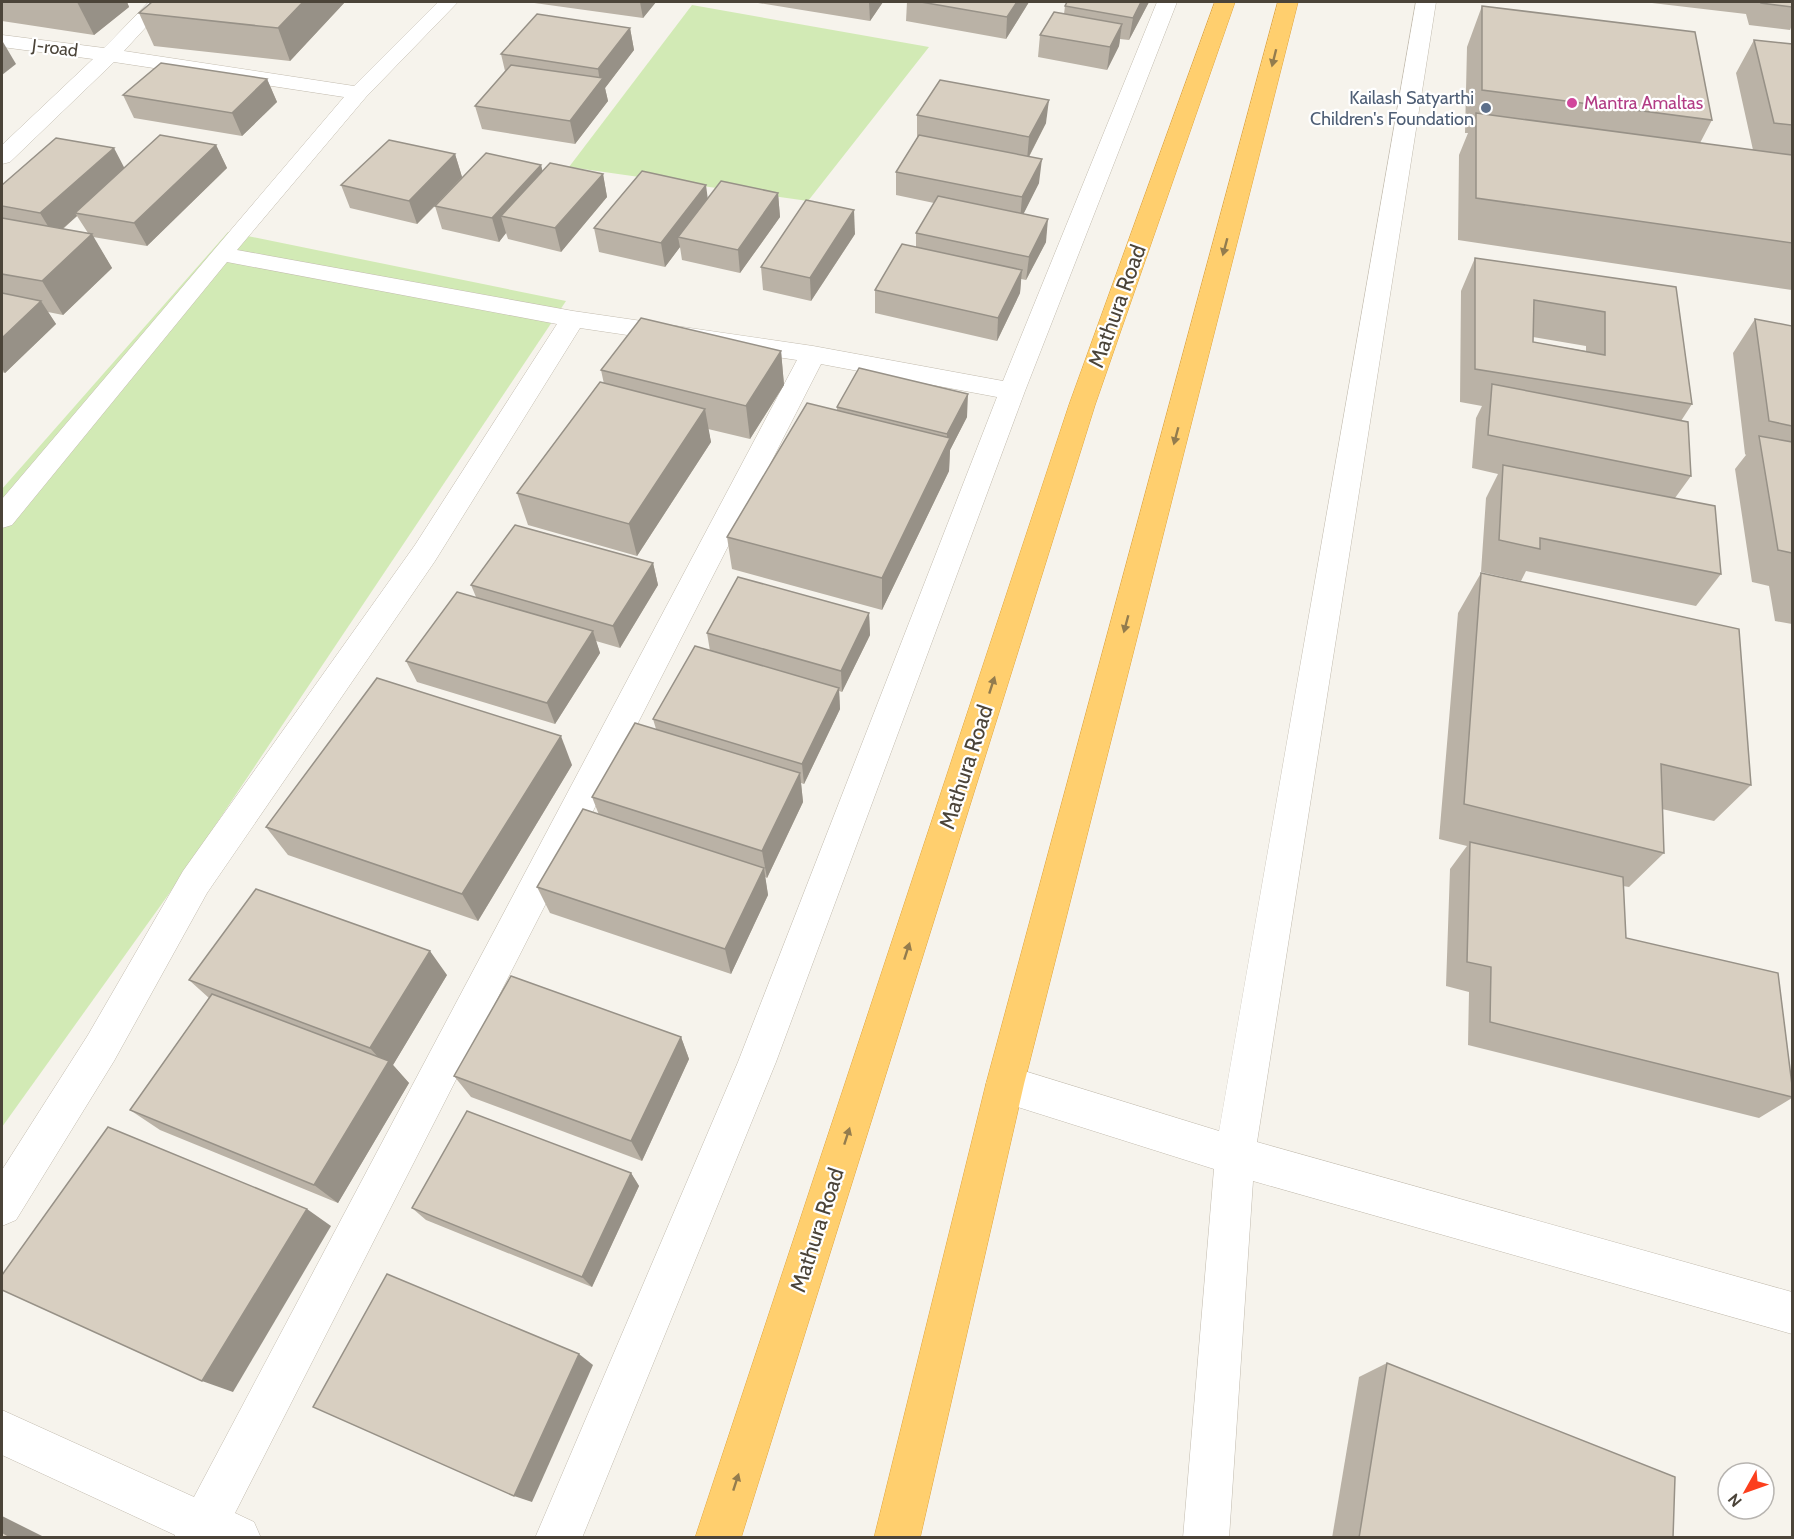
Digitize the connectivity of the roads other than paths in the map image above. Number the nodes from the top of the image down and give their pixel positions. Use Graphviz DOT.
graph roads {
  1 [pos="159,2"];
  2 [pos="448,2"];
  3 [pos="1167,2"];
  4 [pos="1225,2"];
  5 [pos="1288,2"];
  6 [pos="1426,2"];
  7 [pos="2,41"];
  8 [pos="109,55"];
  9 [pos="359,93"];
  10 [pos="2,157"];
  11 [pos="221,254"];
  12 [pos="573,319"];
  13 [pos="813,354"];
  14 [pos="1012,392"];
  15 [pos="2,518"];
  16 [pos="1005,1084"];
  17 [pos="1235,1156"];
  18 [pos="2,1206"];
  19 [pos="1792,1313"];
  20 [pos="2,1432"];
  21 [pos="213,1533"];
  22 [pos="558,1538"];
  23 [pos="718,1538"];
  24 [pos="897,1538"];
  25 [pos="1206,1538"];
  1 -- 8 [label="street"];
  2 -- 9 [label="street"];
  3 -- 14 [label="street"];
  23 -- 4 [label="highway, Mathura Road, one-way"];
  5 -- 16 [label="highway, one-way"];
  6 -- 17 [label="street"];
  7 -- 8 [label="street, J-road"];
  8 -- 9 [label="street, J-road"];
  8 -- 10 [label="street"];
  9 -- 11 [label="street"];
  11 -- 12 [label="street"];
  11 -- 15 [label="street"];
  12 -- 13 [label="street"];
  12 -- 18 [label="street"];
  13 -- 14 [label="street"];
  13 -- 21 [label="street"];
  14 -- 22 [label="street"];
  16 -- 17 [label="street"];
  16 -- 24 [label="highway"];
  17 -- 19 [label="street"];
  17 -- 25 [label="street"];
  20 -- 21 [label="street"];
}
